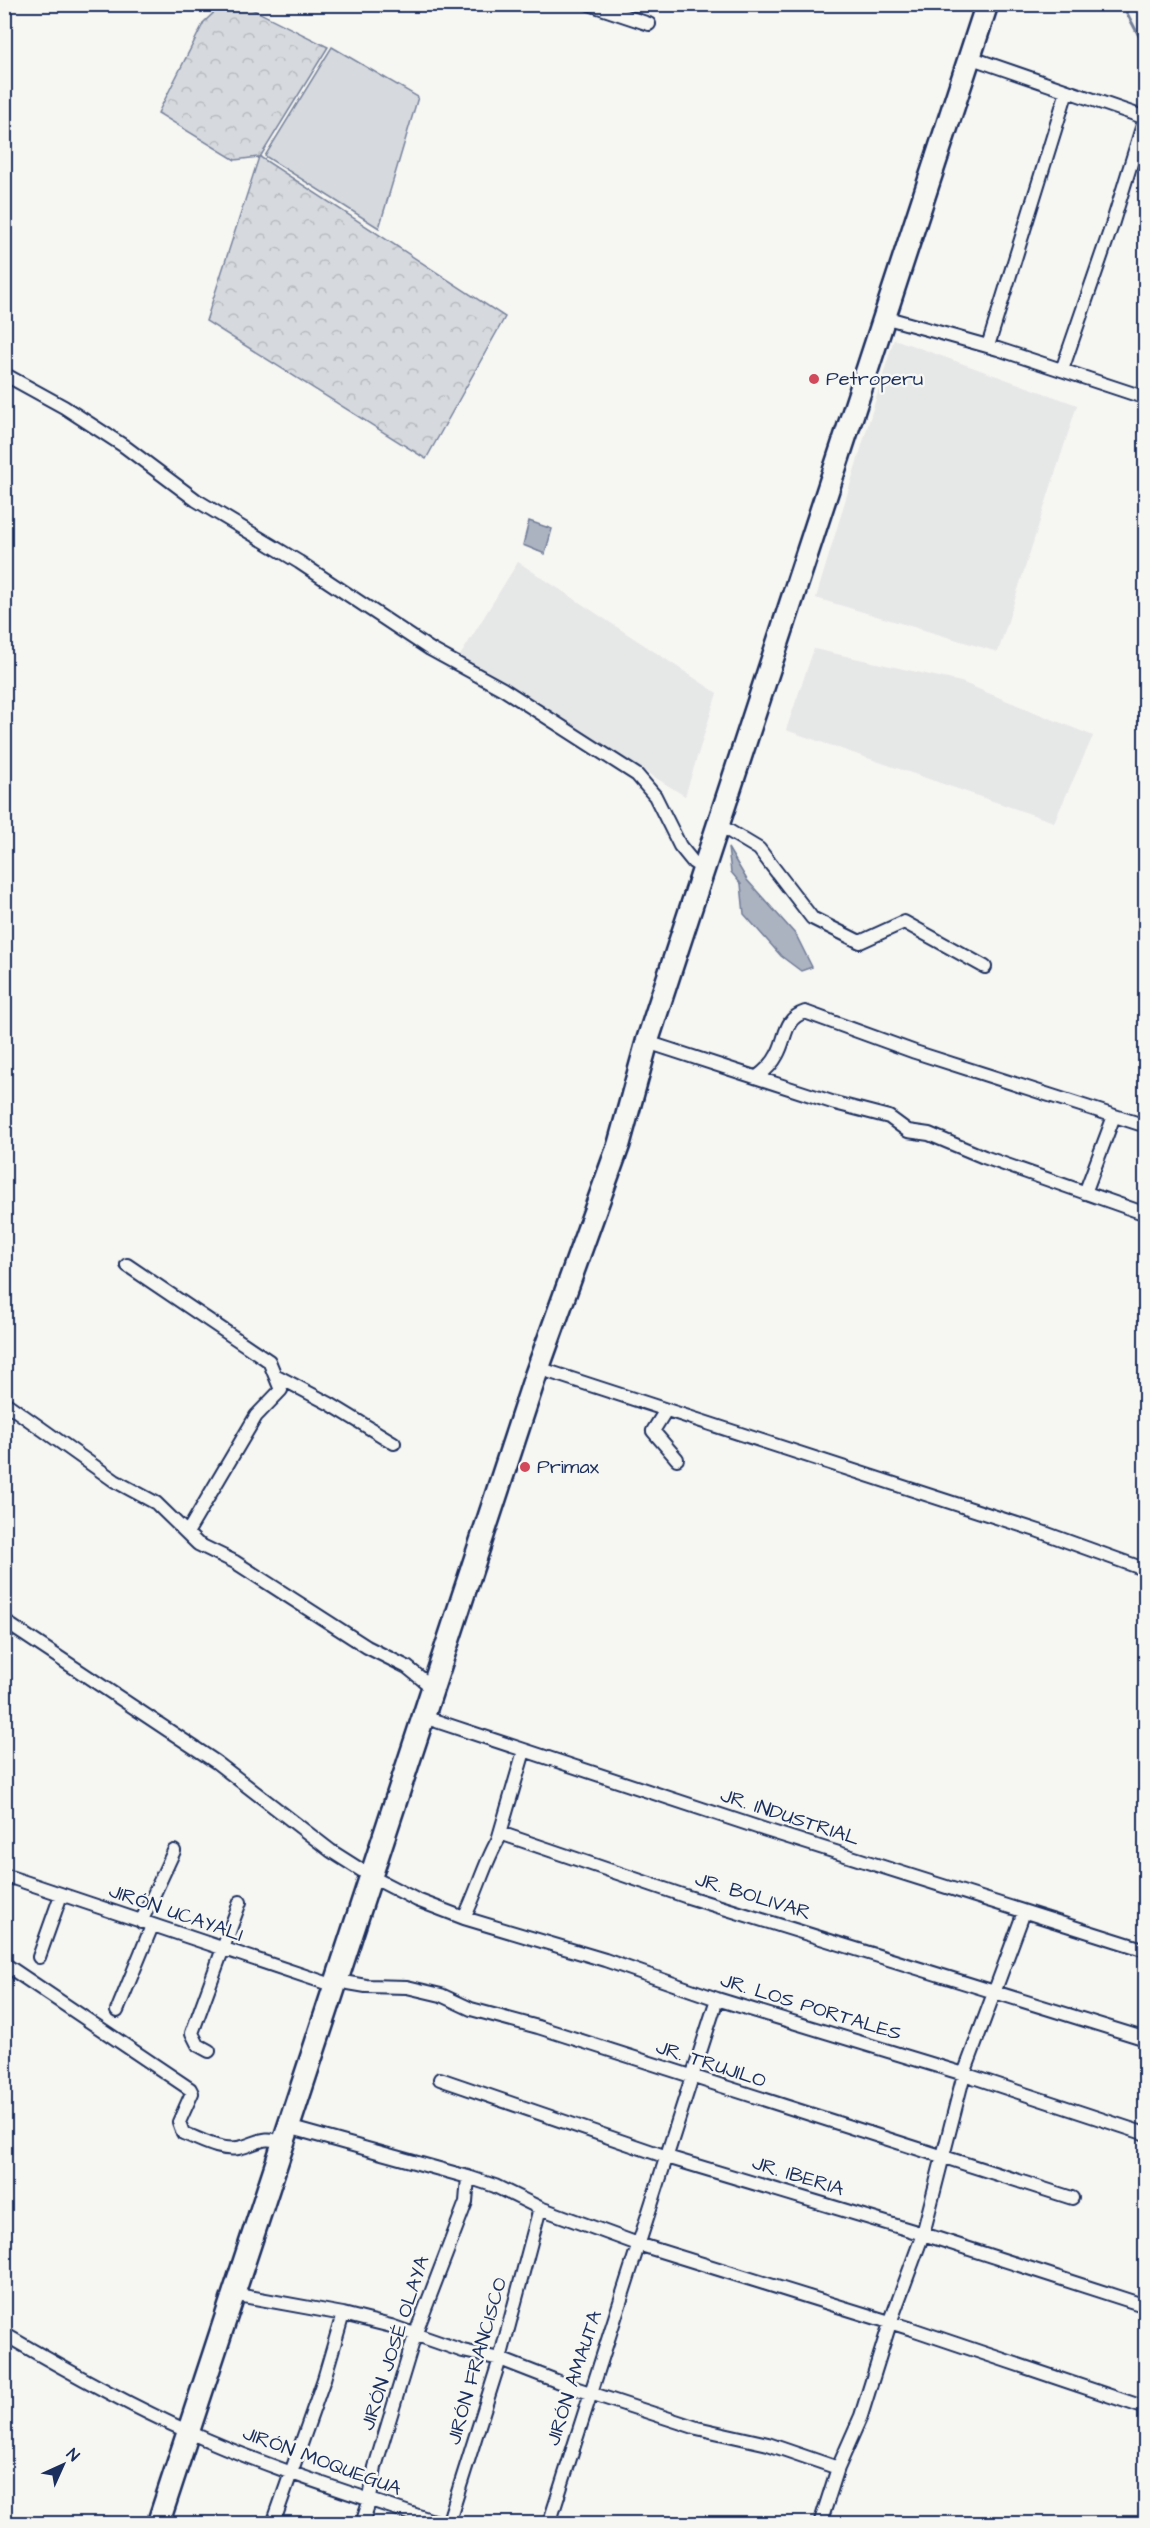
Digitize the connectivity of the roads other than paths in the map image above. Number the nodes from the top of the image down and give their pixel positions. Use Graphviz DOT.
graph roads {
  1 [pos="987,4"];
  2 [pos="589,5"];
  3 [pos="650,24"];
  4 [pos="969,57"];
  5 [pos="1067,91"];
  6 [pos="1145,118"];
  7 [pos="884,317"];
  8 [pos="988,346"];
  9 [pos="1062,370"];
  10 [pos="4,374"];
  11 [pos="1144,394"];
  12 [pos="719,825"];
  13 [pos="704,869"];
  14 [pos="985,967"];
  15 [pos="647,1042"];
  16 [pos="757,1077"];
  17 [pos="1114,1116"];
  18 [pos="1146,1126"];
  19 [pos="1085,1193"];
  20 [pos="1146,1214"];
  21 [pos="127,1265"];
  22 [pos="538,1368"];
  23 [pos="275,1376"];
  24 [pos="4,1402"];
  25 [pos="666,1410"];
  26 [pos="394,1443"];
  27 [pos="677,1459"];
  28 [pos="187,1533"];
  29 [pos="1144,1569"];
  30 [pos="4,1622"];
  31 [pos="433,1689"];
  32 [pos="424,1717"];
  33 [pos="524,1751"];
  34 [pos="500,1833"];
  35 [pos="174,1851"];
  36 [pos="4,1875"];
  37 [pos="372,1877"];
  38 [pos="61,1895"];
  39 [pos="240,1902"];
  40 [pos="1024,1912"];
  41 [pos="464,1918"];
  42 [pos="146,1924"];
  43 [pos="222,1950"];
  44 [pos="1146,1950"];
  45 [pos="39,1957"];
  46 [pos="6,1965"];
  47 [pos="336,1984"];
  48 [pos="995,1993"];
  49 [pos="717,1999"];
  50 [pos="117,2011"];
  51 [pos="1146,2039"];
  52 [pos="209,2051"];
  53 [pos="964,2074"];
  54 [pos="692,2078"];
  55 [pos="440,2079"];
  56 [pos="1146,2134"];
  57 [pos="286,2135"];
  58 [pos="667,2157"];
  59 [pos="944,2158"];
  60 [pos="468,2177"];
  61 [pos="1072,2198"];
  62 [pos="540,2208"];
  63 [pos="923,2234"];
  64 [pos="638,2244"];
  65 [pos="232,2294"];
  66 [pos="1146,2306"];
  67 [pos="343,2314"];
  68 [pos="890,2323"];
  69 [pos="4,2334"];
  70 [pos="415,2335"];
  71 [pos="500,2359"];
  72 [pos="590,2393"];
  73 [pos="1146,2408"];
  74 [pos="189,2432"];
  75 [pos="838,2468"];
  76 [pos="291,2473"];
  77 [pos="370,2499"];
  78 [pos="158,2523"];
  79 [pos="273,2523"];
  80 [pos="362,2523"];
  81 [pos="442,2523"];
  82 [pos="448,2523"];
  83 [pos="549,2523"];
  84 [pos="820,2523"];
  1 -- 4 [label="highway"];
  2 -- 3 [label="street"];
  4 -- 5 [label="street"];
  4 -- 7 [label="highway"];
  5 -- 6 [label="street"];
  5 -- 8 [label="street"];
  6 -- 9 [label="street"];
  7 -- 8 [label="street"];
  7 -- 12 [label="highway"];
  8 -- 9 [label="street"];
  9 -- 11 [label="street"];
  10 -- 13 [label="street"];
  12 -- 13 [label="highway"];
  12 -- 14 [label="street"];
  13 -- 15 [label="highway"];
  15 -- 16 [label="street"];
  15 -- 22 [label="highway"];
  16 -- 17 [label="street"];
  16 -- 19 [label="street"];
  17 -- 18 [label="street"];
  17 -- 19 [label="street"];
  19 -- 20 [label="street"];
  21 -- 23 [label="street"];
  22 -- 25 [label="street"];
  22 -- 31 [label="highway"];
  23 -- 26 [label="street"];
  23 -- 28 [label="street"];
  24 -- 28 [label="street"];
  25 -- 27 [label="street"];
  25 -- 29 [label="street"];
  28 -- 31 [label="street"];
  30 -- 37 [label="street, JR. LOS PORTALES"];
  31 -- 32 [label="highway"];
  32 -- 33 [label="street, JR. INDUSTRIAL"];
  32 -- 37 [label="highway"];
  33 -- 34 [label="street"];
  33 -- 40 [label="street, JR. INDUSTRIAL"];
  34 -- 41 [label="street"];
  34 -- 48 [label="street, JR. BOLIVAR"];
  35 -- 42 [label="street"];
  36 -- 38 [label="street, JIRÓN UCAYALI"];
  37 -- 41 [label="street, JR. LOS PORTALES"];
  37 -- 47 [label="highway"];
  38 -- 42 [label="street, JIRÓN UCAYALI"];
  38 -- 45 [label="street"];
  39 -- 43 [label="street"];
  40 -- 44 [label="street, JR. INDUSTRIAL"];
  40 -- 48 [label="street"];
  41 -- 49 [label="street, JR. LOS PORTALES"];
  42 -- 43 [label="street, JIRÓN UCAYALI"];
  42 -- 50 [label="street"];
  43 -- 47 [label="street, JIRÓN UCAYALI"];
  43 -- 52 [label="street"];
  46 -- 57 [label="street"];
  47 -- 54 [label="street, JR. TRUJILO"];
  47 -- 57 [label="highway"];
  48 -- 51 [label="street, JR. BOLIVAR"];
  48 -- 53 [label="street"];
  49 -- 53 [label="street, JR. LOS PORTALES"];
  49 -- 54 [label="street, JIRÓN AMAUTA"];
  53 -- 56 [label="street, JR. LOS PORTALES"];
  53 -- 59 [label="street"];
  54 -- 58 [label="street, JIRÓN AMAUTA"];
  54 -- 59 [label="street, JR. TRUJILO"];
  55 -- 58 [label="street, JR. IBERIA"];
  57 -- 60 [label="street"];
  57 -- 65 [label="highway"];
  58 -- 63 [label="street, JR. IBERIA"];
  58 -- 64 [label="street, JIRÓN AMAUTA"];
  59 -- 61 [label="street, JR. TRUJILO"];
  59 -- 63 [label="street"];
  60 -- 62 [label="street"];
  60 -- 70 [label="street, JIRÓN JOSÉ OLAYA"];
  62 -- 64 [label="street"];
  62 -- 71 [label="street, JIRÓN FRANCISCO"];
  63 -- 66 [label="street, JR. IBERIA"];
  63 -- 68 [label="street"];
  64 -- 68 [label="street"];
  64 -- 72 [label="street, JIRÓN AMAUTA"];
  65 -- 67 [label="street"];
  65 -- 74 [label="highway"];
  67 -- 70 [label="street"];
  67 -- 76 [label="street"];
  68 -- 73 [label="street"];
  68 -- 75 [label="street"];
  69 -- 74 [label="street, JIRÓN MOQUEGUA"];
  70 -- 71 [label="street"];
  70 -- 77 [label="street, JIRÓN JOSÉ OLAYA"];
  71 -- 72 [label="street"];
  71 -- 82 [label="street, JIRÓN FRANCISCO"];
  72 -- 75 [label="street"];
  72 -- 83 [label="street, JIRÓN AMAUTA"];
  74 -- 76 [label="street, JIRÓN MOQUEGUA"];
  74 -- 78 [label="highway"];
  75 -- 84 [label="street"];
  76 -- 77 [label="street, JIRÓN MOQUEGUA"];
  76 -- 79 [label="street"];
  77 -- 80 [label="street, JIRÓN JOSÉ OLAYA"];
  77 -- 81 [label="street, JIRÓN MOQUEGUA"];
}
